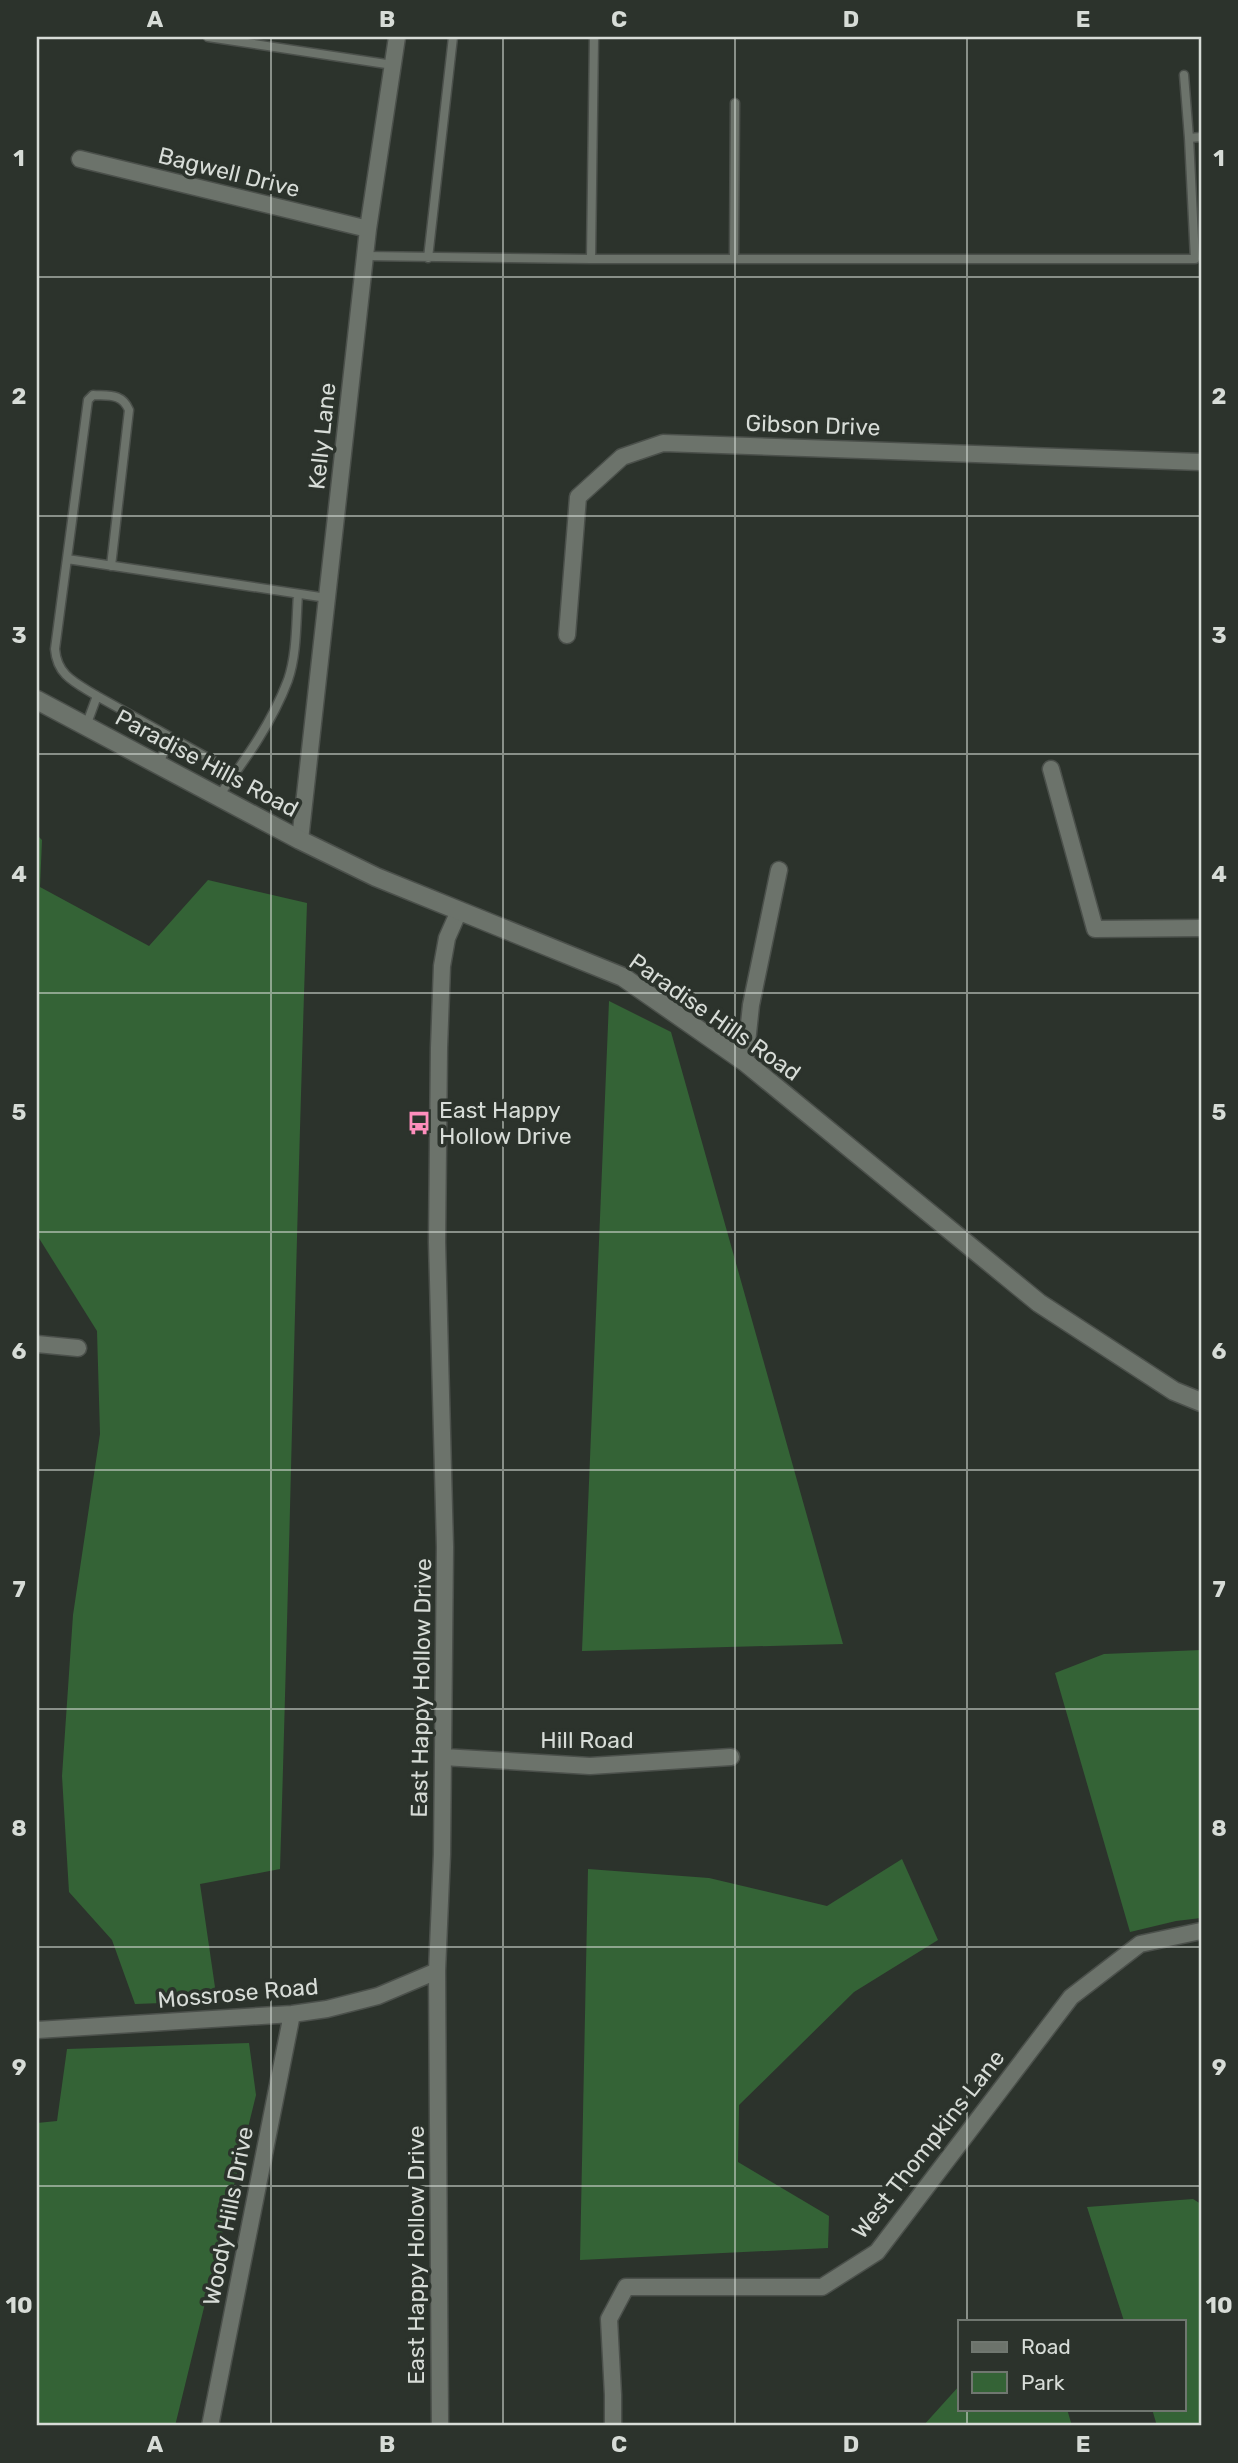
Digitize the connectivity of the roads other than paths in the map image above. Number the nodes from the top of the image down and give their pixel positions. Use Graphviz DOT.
graph roads {
  1 [pos="208,37"];
  2 [pos="397,37"];
  3 [pos="453,37"];
  4 [pos="594,37"];
  5 [pos="393,65"];
  6 [pos="1184,75"];
  7 [pos="735,103"];
  8 [pos="1201,137"];
  9 [pos="1189,138"];
  10 [pos="80,159"];
  11 [pos="368,229"];
  12 [pos="365,256"];
  13 [pos="428,258"];
  14 [pos="591,259"];
  15 [pos="734,259"];
  16 [pos="1201,462"];
  17 [pos="67,559"];
  18 [pos="111,566"];
  19 [pos="298,594"];
  20 [pos="327,598"];
  21 [pos="567,635"];
  22 [pos="97,696"];
  23 [pos="37,700"];
  24 [pos="86,726"];
  25 [pos="172,739"];
  26 [pos="158,764"];
  27 [pos="1051,769"];
  28 [pos="235,773"];
  29 [pos="218,797"];
  30 [pos="300,840"];
  31 [pos="779,870"];
  32 [pos="459,911"];
  33 [pos="1201,928"];
  34 [pos="745,1062"];
  35 [pos="37,1344"];
  36 [pos="78,1348"];
  37 [pos="1201,1402"];
  38 [pos="443,1757"];
  39 [pos="731,1757"];
  40 [pos="1201,1931"];
  41 [pos="437,1971"];
  42 [pos="292,2014"];
  43 [pos="37,2030"];
  44 [pos="210,2426"];
  45 [pos="440,2426"];
  46 [pos="612,2426"];
  1 -- 5 [label="lane"];
  2 -- 5 [label="street, Kelly Lane"];
  3 -- 13 [label="lane"];
  4 -- 14 [label="lane"];
  5 -- 11 [label="street, Kelly Lane"];
  6 -- 9 [label="lane"];
  7 -- 15 [label="lane"];
  8 -- 9 [label="lane"];
  9 -- 15 [label="lane"];
  10 -- 11 [label="street, Bagwell Drive"];
  11 -- 12 [label="street, Kelly Lane"];
  12 -- 13 [label="lane"];
  12 -- 20 [label="street, Kelly Lane"];
  13 -- 14 [label="lane"];
  14 -- 15 [label="lane"];
  16 -- 21 [label="street, Gibson Drive"];
  17 -- 18 [label="lane"];
  17 -- 18 [label="lane"];
  17 -- 22 [label="lane"];
  18 -- 19 [label="lane"];
  19 -- 20 [label="lane"];
  19 -- 28 [label="lane"];
  20 -- 30 [label="street, Kelly Lane"];
  22 -- 24 [label="lane"];
  22 -- 25 [label="lane"];
  23 -- 24 [label="street, Paradise Hills Road"];
  24 -- 26 [label="street, Paradise Hills Road"];
  25 -- 26 [label="lane"];
  25 -- 28 [label="lane"];
  26 -- 29 [label="street, Paradise Hills Road"];
  27 -- 33 [label="street"];
  28 -- 29 [label="lane"];
  29 -- 30 [label="street, Paradise Hills Road"];
  30 -- 32 [label="street, Paradise Hills Road"];
  31 -- 34 [label="street"];
  32 -- 34 [label="street, Paradise Hills Road"];
  32 -- 38 [label="street, East Happy Hollow Drive"];
  34 -- 37 [label="street, Paradise Hills Road"];
  35 -- 36 [label="street"];
  38 -- 39 [label="street, Hill Road"];
  38 -- 41 [label="street, East Happy Hollow Drive"];
  40 -- 46 [label="street, West Thompkins Lane"];
  41 -- 42 [label="street, Mossrose Road"];
  41 -- 45 [label="street, East Happy Hollow Drive"];
  42 -- 43 [label="street, Mossrose Road"];
  42 -- 44 [label="street, Woody Hills Drive"];
}
